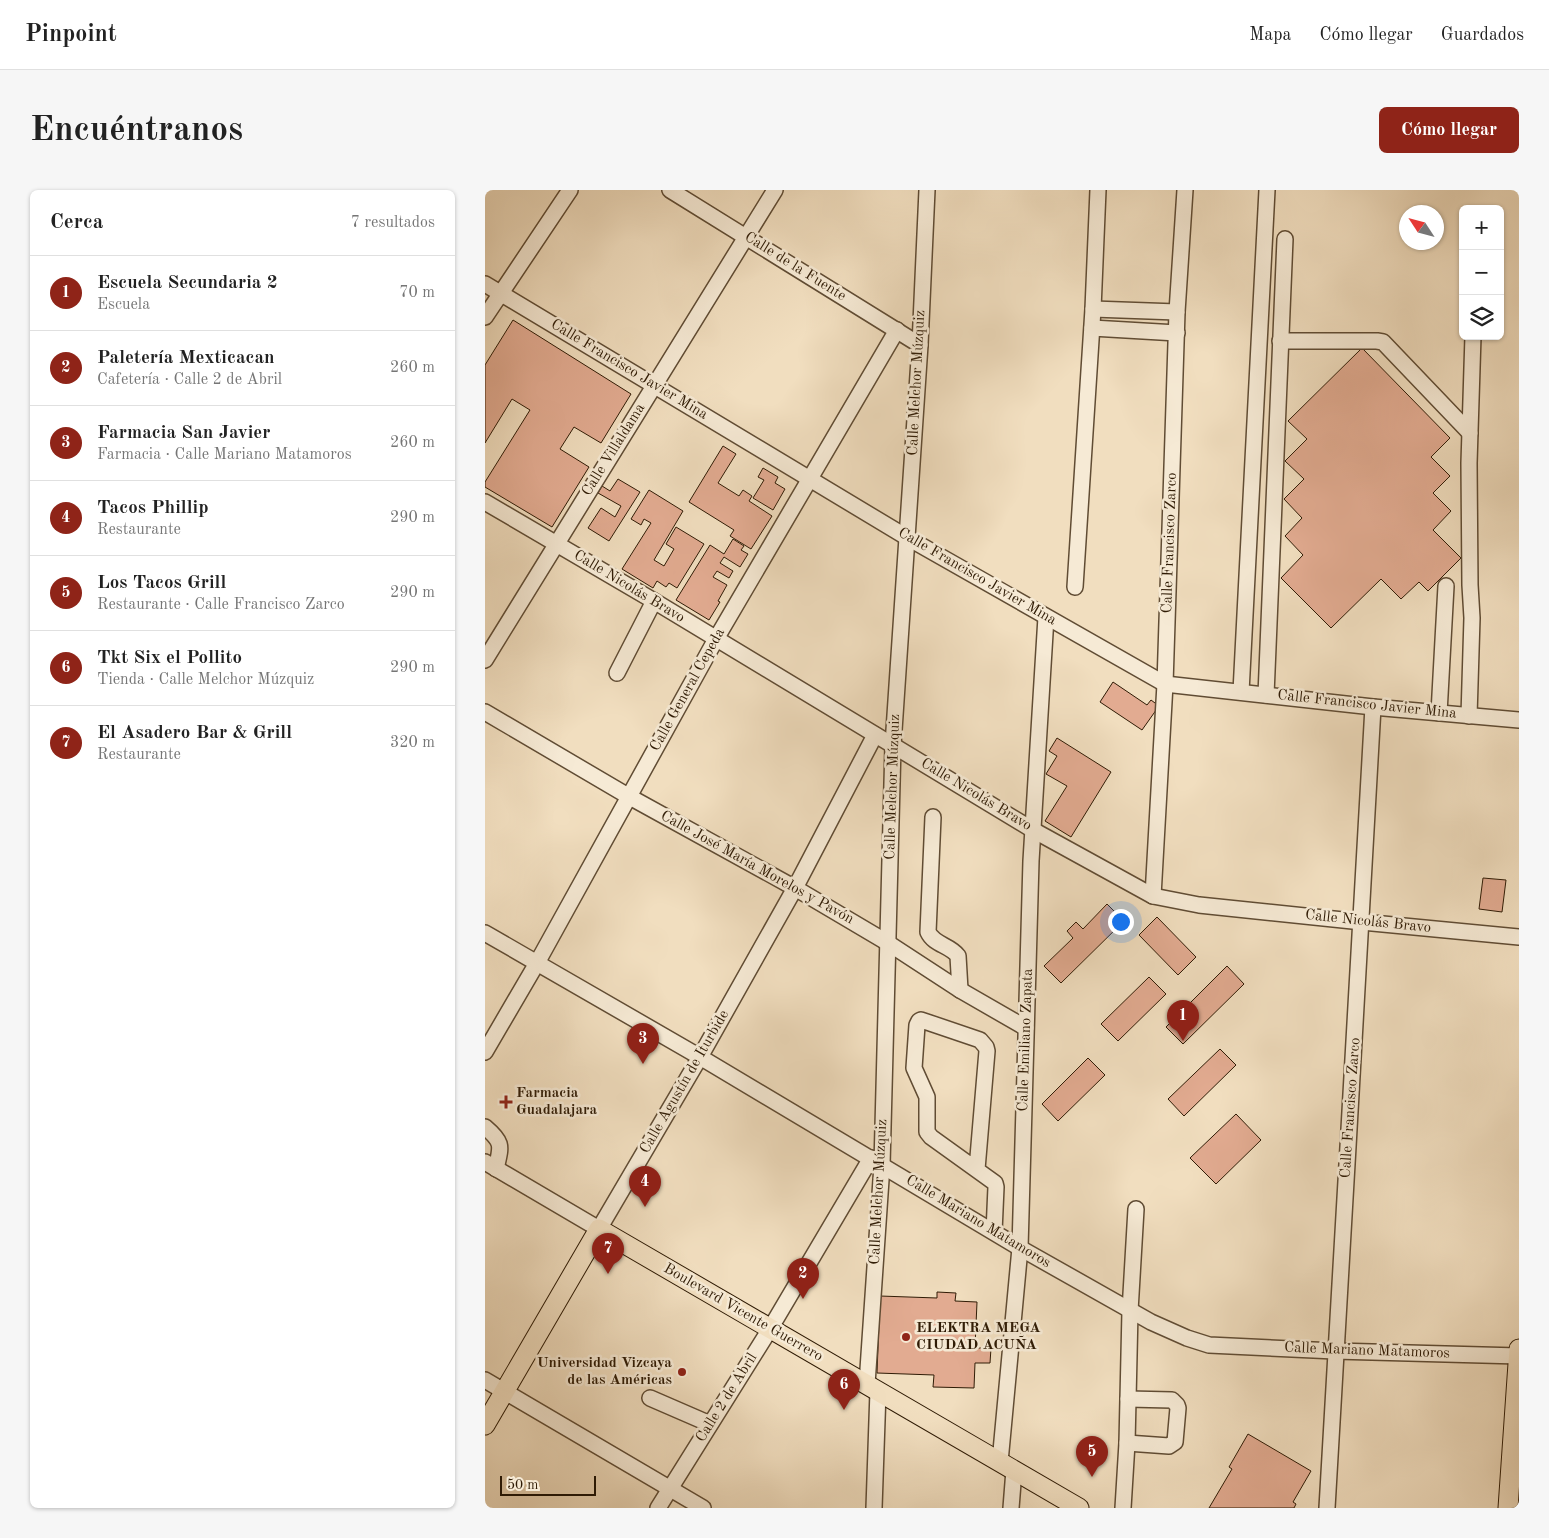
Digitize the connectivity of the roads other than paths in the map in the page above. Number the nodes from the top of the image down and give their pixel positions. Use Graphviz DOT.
graph roads {
  1 [pos="570,190"];
  2 [pos="670,190"];
  3 [pos="775,190"];
  4 [pos="927,190"];
  5 [pos="1098,190"];
  6 [pos="1185,190"];
  7 [pos="1267,190"];
  8 [pos="746,237"];
  9 [pos="1285,238"];
  10 [pos="485,284"];
  11 [pos="500,293"];
  12 [pos="1093,308"];
  13 [pos="1177,312"];
  14 [pos="485,317"];
  15 [pos="1092,328"];
  16 [pos="897,330"];
  17 [pos="1177,333"];
  18 [pos="1473,340"];
  19 [pos="1280,341"];
  20 [pos="919,345"];
  21 [pos="654,385"];
  22 [pos="1470,433"];
  23 [pos="809,480"];
  24 [pos="485,502"];
  25 [pos="907,538"];
  26 [pos="556,544"];
  27 [pos="1446,586"];
  28 [pos="1075,587"];
  29 [pos="655,602"];
  30 [pos="1045,617"];
  31 [pos="716,639"];
  32 [pos="485,660"];
  33 [pos="617,674"];
  34 [pos="1165,684"];
  35 [pos="1241,692"];
  36 [pos="1266,695"];
  37 [pos="1373,707"];
  38 [pos="485,712"];
  39 [pos="1439,713"];
  40 [pos="1469,716"];
  41 [pos="1519,720"];
  42 [pos="875,735"];
  43 [pos="893,745"];
  44 [pos="628,796"];
  45 [pos="933,817"];
  46 [pos="1033,830"];
  47 [pos="795,888"];
  48 [pos="1153,896"];
  49 [pos="1362,922"];
  50 [pos="485,933"];
  51 [pos="1519,937"];
  52 [pos="888,943"];
  53 [pos="537,963"];
  54 [pos="960,990"];
  55 [pos="1026,1028"];
  56 [pos="485,1052"];
  57 [pos="700,1057"];
  58 [pos="485,1127"];
  59 [pos="877,1162"];
  60 [pos="490,1166"];
  61 [pos="977,1170"];
  62 [pos="1136,1209"];
  63 [pos="599,1229"];
  64 [pos="994,1232"];
  65 [pos="1020,1248"];
  66 [pos="1129,1311"];
  67 [pos="770,1329"];
  68 [pos="1519,1349"];
  69 [pos="1335,1351"];
  70 [pos="1519,1356"];
  71 [pos="485,1380"];
  72 [pos="872,1388"];
  73 [pos="505,1392"];
  74 [pos="651,1398"];
  75 [pos="1128,1399"];
  76 [pos="710,1424"];
  77 [pos="485,1425"];
  78 [pos="1127,1443"];
  79 [pos="1007,1466"];
  80 [pos="670,1488"];
  81 [pos="658,1508"];
  82 [pos="703,1508"];
  83 [pos="873,1508"];
  84 [pos="1011,1508"];
  85 [pos="1079,1508"];
  86 [pos="1123,1508"];
  87 [pos="1327,1508"];
  88 [pos="1508,1508"];
  1 -- 11 [label="street"];
  2 -- 8 [label="street, Calle de la Fuente"];
  3 -- 8 [label="street, Calle Villaldama"];
  4 -- 20 [label="street, Calle Melchor Múzquiz"];
  5 -- 12 [label="street"];
  6 -- 13 [label="street, Calle Francisco Zarco"];
  7 -- 35 [label="street"];
  8 -- 16 [label="street, Calle de la Fuente"];
  8 -- 21 [label="street, Calle Villaldama"];
  9 -- 19 [label="street"];
  10 -- 11 [label="street, Calle Francisco Javier Mina"];
  11 -- 14 [label="street"];
  11 -- 21 [label="street, Calle Francisco Javier Mina"];
  12 -- 13 [label="street"];
  12 -- 15 [label="street"];
  13 -- 17 [label="street, Calle Francisco Zarco"];
  15 -- 17 [label="street"];
  15 -- 28 [label="street"];
  16 -- 20 [label="street, Calle de la Fuente"];
  16 -- 23 [label="street, Calle General Cepeda"];
  17 -- 34 [label="street, Calle Francisco Zarco"];
  18 -- 22 [label="street"];
  19 -- 22 [label="street"];
  19 -- 36 [label="street"];
  20 -- 25 [label="street, Calle Melchor Múzquiz"];
  21 -- 23 [label="street, Calle Francisco Javier Mina"];
  21 -- 26 [label="street, Calle Villaldama"];
  22 -- 40 [label="street"];
  23 -- 25 [label="street, Calle Francisco Javier Mina"];
  23 -- 31 [label="street, Calle General Cepeda"];
  24 -- 26 [label="street, Calle Nicolás Bravo"];
  25 -- 30 [label="street, Calle Francisco Javier Mina"];
  25 -- 43 [label="street, Calle Melchor Múzquiz"];
  26 -- 29 [label="street, Calle Nicolás Bravo"];
  26 -- 32 [label="street, Calle Villaldama"];
  27 -- 39 [label="street"];
  29 -- 31 [label="street, Calle Nicolás Bravo"];
  29 -- 33 [label="street"];
  30 -- 34 [label="street, Calle Francisco Javier Mina"];
  30 -- 46 [label="street, Calle Emiliano Zapata"];
  31 -- 42 [label="street, Calle Nicolás Bravo"];
  31 -- 44 [label="street, Calle General Cepeda"];
  34 -- 35 [label="street, Calle Francisco Javier Mina"];
  34 -- 48 [label="street, Calle Francisco Zarco"];
  35 -- 36 [label="street, Calle Francisco Javier Mina"];
  36 -- 37 [label="street, Calle Francisco Javier Mina"];
  37 -- 39 [label="street, Calle Francisco Javier Mina"];
  37 -- 49 [label="street, Calle Francisco Zarco"];
  38 -- 44 [label="street, Calle José María Morelos y Pavón"];
  39 -- 40 [label="street, Calle Francisco Javier Mina"];
  40 -- 41 [label="street, Calle Francisco Javier Mina"];
  42 -- 43 [label="street, Calle Nicolás Bravo"];
  42 -- 47 [label="street, Calle Agustín de Iturbide"];
  43 -- 46 [label="street, Calle Nicolás Bravo"];
  43 -- 52 [label="street, Calle Melchor Múzquiz"];
  44 -- 47 [label="street, Calle José María Morelos y Pavón"];
  44 -- 53 [label="street, Calle General Cepeda"];
  45 -- 54 [label="street"];
  46 -- 48 [label="street, Calle Nicolás Bravo"];
  46 -- 55 [label="street, Calle Emiliano Zapata"];
  47 -- 52 [label="street, Calle José María Morelos y Pavón"];
  47 -- 57 [label="street, Calle Agustín de Iturbide"];
  48 -- 49 [label="street, Calle Nicolás Bravo"];
  49 -- 51 [label="street, Calle Nicolás Bravo"];
  49 -- 69 [label="street, Calle Francisco Zarco"];
  50 -- 53 [label="street, Calle Mariano Matamoros"];
  52 -- 54 [label="street, Calle José María Morelos y Pavón"];
  52 -- 59 [label="street, Calle Melchor Múzquiz"];
  53 -- 56 [label="street, Calle General Cepeda"];
  53 -- 57 [label="street, Calle Mariano Matamoros"];
  54 -- 55 [label="street, Calle José María Morelos y Pavón"];
  55 -- 65 [label="street, Calle Emiliano Zapata"];
  57 -- 59 [label="street, Calle Mariano Matamoros"];
  57 -- 63 [label="street, Calle Agustín de Iturbide"];
  58 -- 60 [label="street"];
  59 -- 64 [label="street, Calle Mariano Matamoros"];
  59 -- 67 [label="street, Calle 2 de Abril"];
  59 -- 72 [label="street, Calle Melchor Múzquiz"];
  60 -- 63 [label="street, Boulevard Vicente Guerrero"];
  61 -- 61 [label="street"];
  61 -- 64 [label="street"];
  62 -- 66 [label="street"];
  63 -- 67 [label="main road, Boulevard Vicente Guerrero"];
  63 -- 73 [label="main road, Calle Agustín de Iturbide"];
  64 -- 65 [label="street, Calle Mariano Matamoros"];
  65 -- 66 [label="street, Calle Mariano Matamoros"];
  65 -- 79 [label="street, Calle Emiliano Zapata"];
  66 -- 69 [label="street, Calle Mariano Matamoros"];
  66 -- 75 [label="street"];
  67 -- 72 [label="main road, Boulevard Vicente Guerrero"];
  67 -- 76 [label="street, Calle 2 de Abril"];
  68 -- 70 [label="main road"];
  69 -- 70 [label="street, Calle Mariano Matamoros"];
  69 -- 87 [label="street, Calle Francisco Zarco"];
  70 -- 88 [label="main road"];
  71 -- 73 [label="street"];
  72 -- 79 [label="main road, Boulevard Vicente Guerrero"];
  72 -- 83 [label="street, Calle Melchor Múzquiz"];
  73 -- 77 [label="main road, Calle Agustín de Iturbide"];
  73 -- 80 [label="street"];
  74 -- 76 [label="street"];
  75 -- 78 [label="street"];
  75 -- 78 [label="street"];
  76 -- 80 [label="street, Calle 2 de Abril"];
  78 -- 86 [label="street"];
  79 -- 84 [label="street, Calle Emiliano Zapata"];
  79 -- 85 [label="main road, Boulevard Vicente Guerrero"];
  80 -- 81 [label="street, Calle 2 de Abril"];
  80 -- 82 [label="street"];
}
